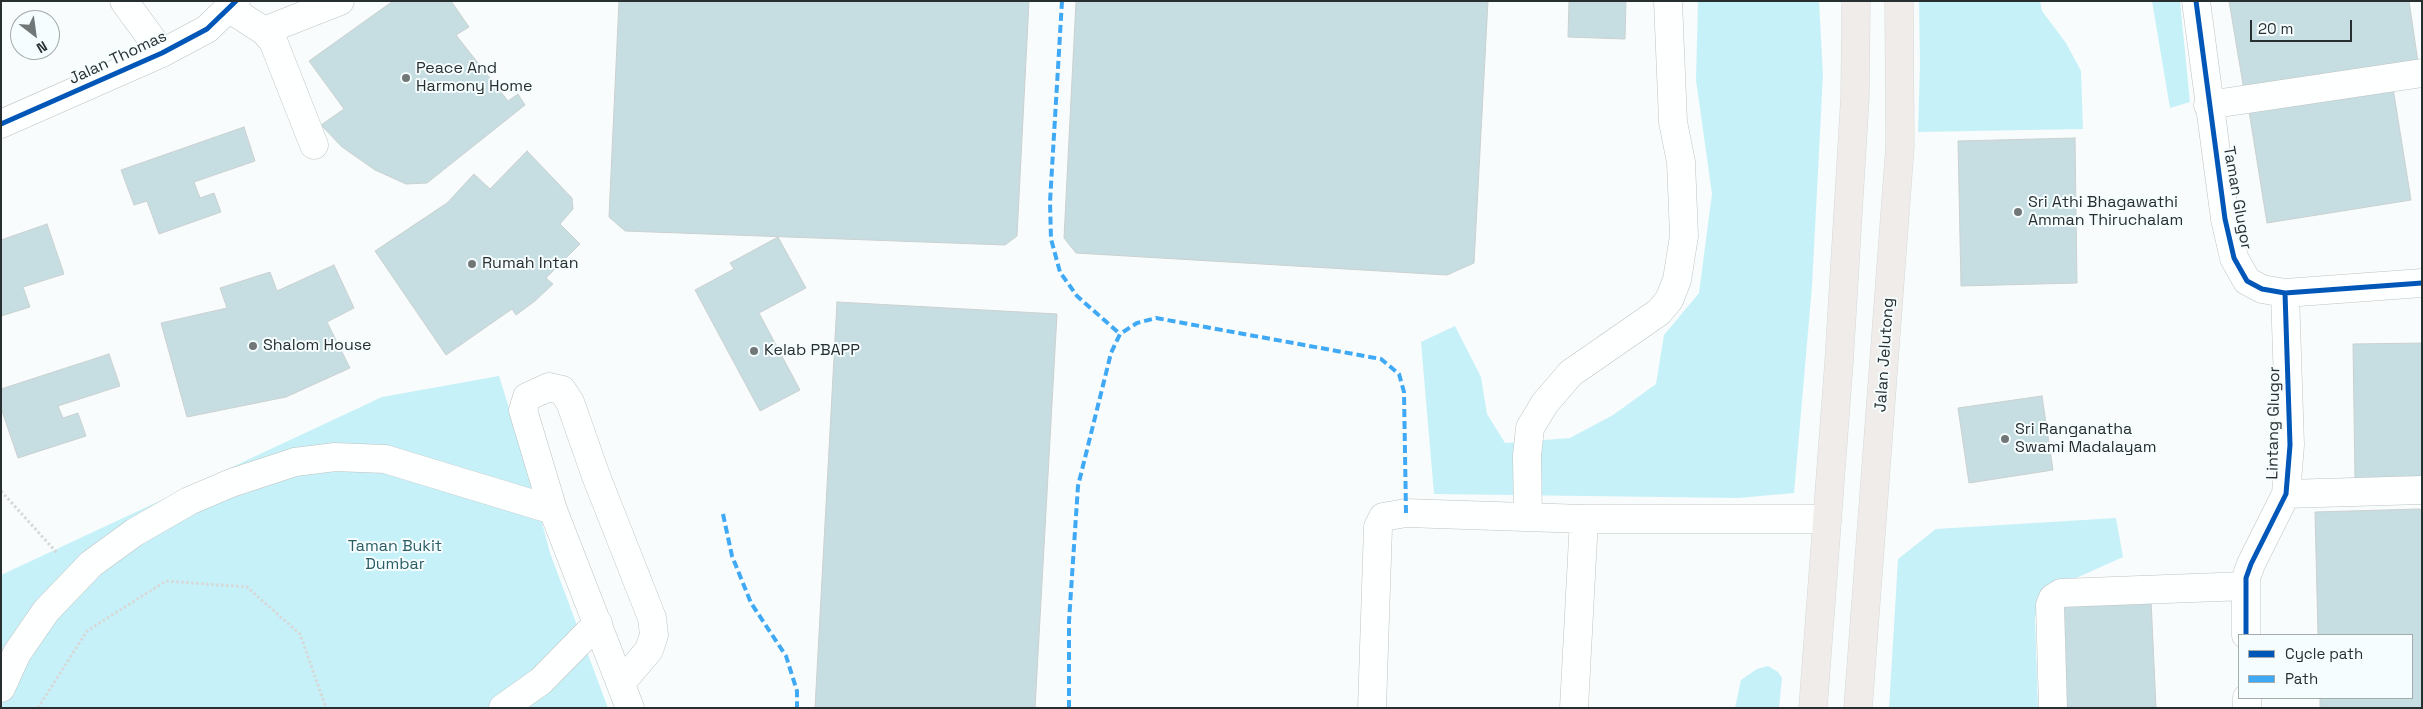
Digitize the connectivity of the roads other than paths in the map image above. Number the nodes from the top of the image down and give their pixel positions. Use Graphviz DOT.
graph roads {
  1 [pos="340,1"];
  2 [pos="1668,1"];
  3 [pos="1856,1"];
  4 [pos="1899,1"];
  5 [pos="2196,1"];
  6 [pos="123,2"];
  7 [pos="233,5"];
  8 [pos="264,31"];
  9 [pos="162,53"];
  10 [pos="2422,74"];
  11 [pos="2208,106"];
  12 [pos="1,124"];
  13 [pos="314,145"];
  14 [pos="2422,283"];
  15 [pos="2285,293"];
  16 [pos="2422,490"];
  17 [pos="2286,494"];
  18 [pos="553,510"];
  19 [pos="1528,517"];
  20 [pos="1584,519"];
  21 [pos="1827,519"];
  22 [pos="2246,586"];
  23 [pos="598,624"];
  24 [pos="2246,634"];
  25 [pos="622,682"];
  26 [pos="1,688"];
  27 [pos="518,704"];
  28 [pos="630,708"];
  29 [pos="1372,708"];
  30 [pos="1574,708"];
  31 [pos="1814,708"];
  32 [pos="1858,708"];
  33 [pos="2054,708"];
  1 -- 8 [label="street"];
  2 -- 19 [label="street"];
  3 -- 21 [label="main road"];
  4 -- 32 [label="main road, Jalan Jelutong"];
  5 -- 11 [label="street, Taman Glugor"];
  6 -- 9 [label="street"];
  7 -- 8 [label="street"];
  7 -- 9 [label="street, Jalan Thomas"];
  8 -- 13 [label="street"];
  9 -- 12 [label="street, Jalan Thomas"];
  10 -- 11 [label="street"];
  11 -- 15 [label="street, Taman Glugor"];
  14 -- 15 [label="street, Taman Glugor"];
  15 -- 17 [label="street, Lintang Glugor"];
  16 -- 17 [label="street"];
  17 -- 22 [label="street, Lintang Glugor"];
  18 -- 23 [label="street"];
  18 -- 25 [label="street"];
  18 -- 26 [label="street"];
  19 -- 20 [label="street"];
  19 -- 29 [label="street"];
  20 -- 21 [label="street"];
  20 -- 30 [label="street"];
  21 -- 31 [label="main road"];
  22 -- 24 [label="street, Lintang Glugor"];
  22 -- 33 [label="street"];
  23 -- 25 [label="street"];
  23 -- 27 [label="street"];
  25 -- 28 [label="street"];
}
